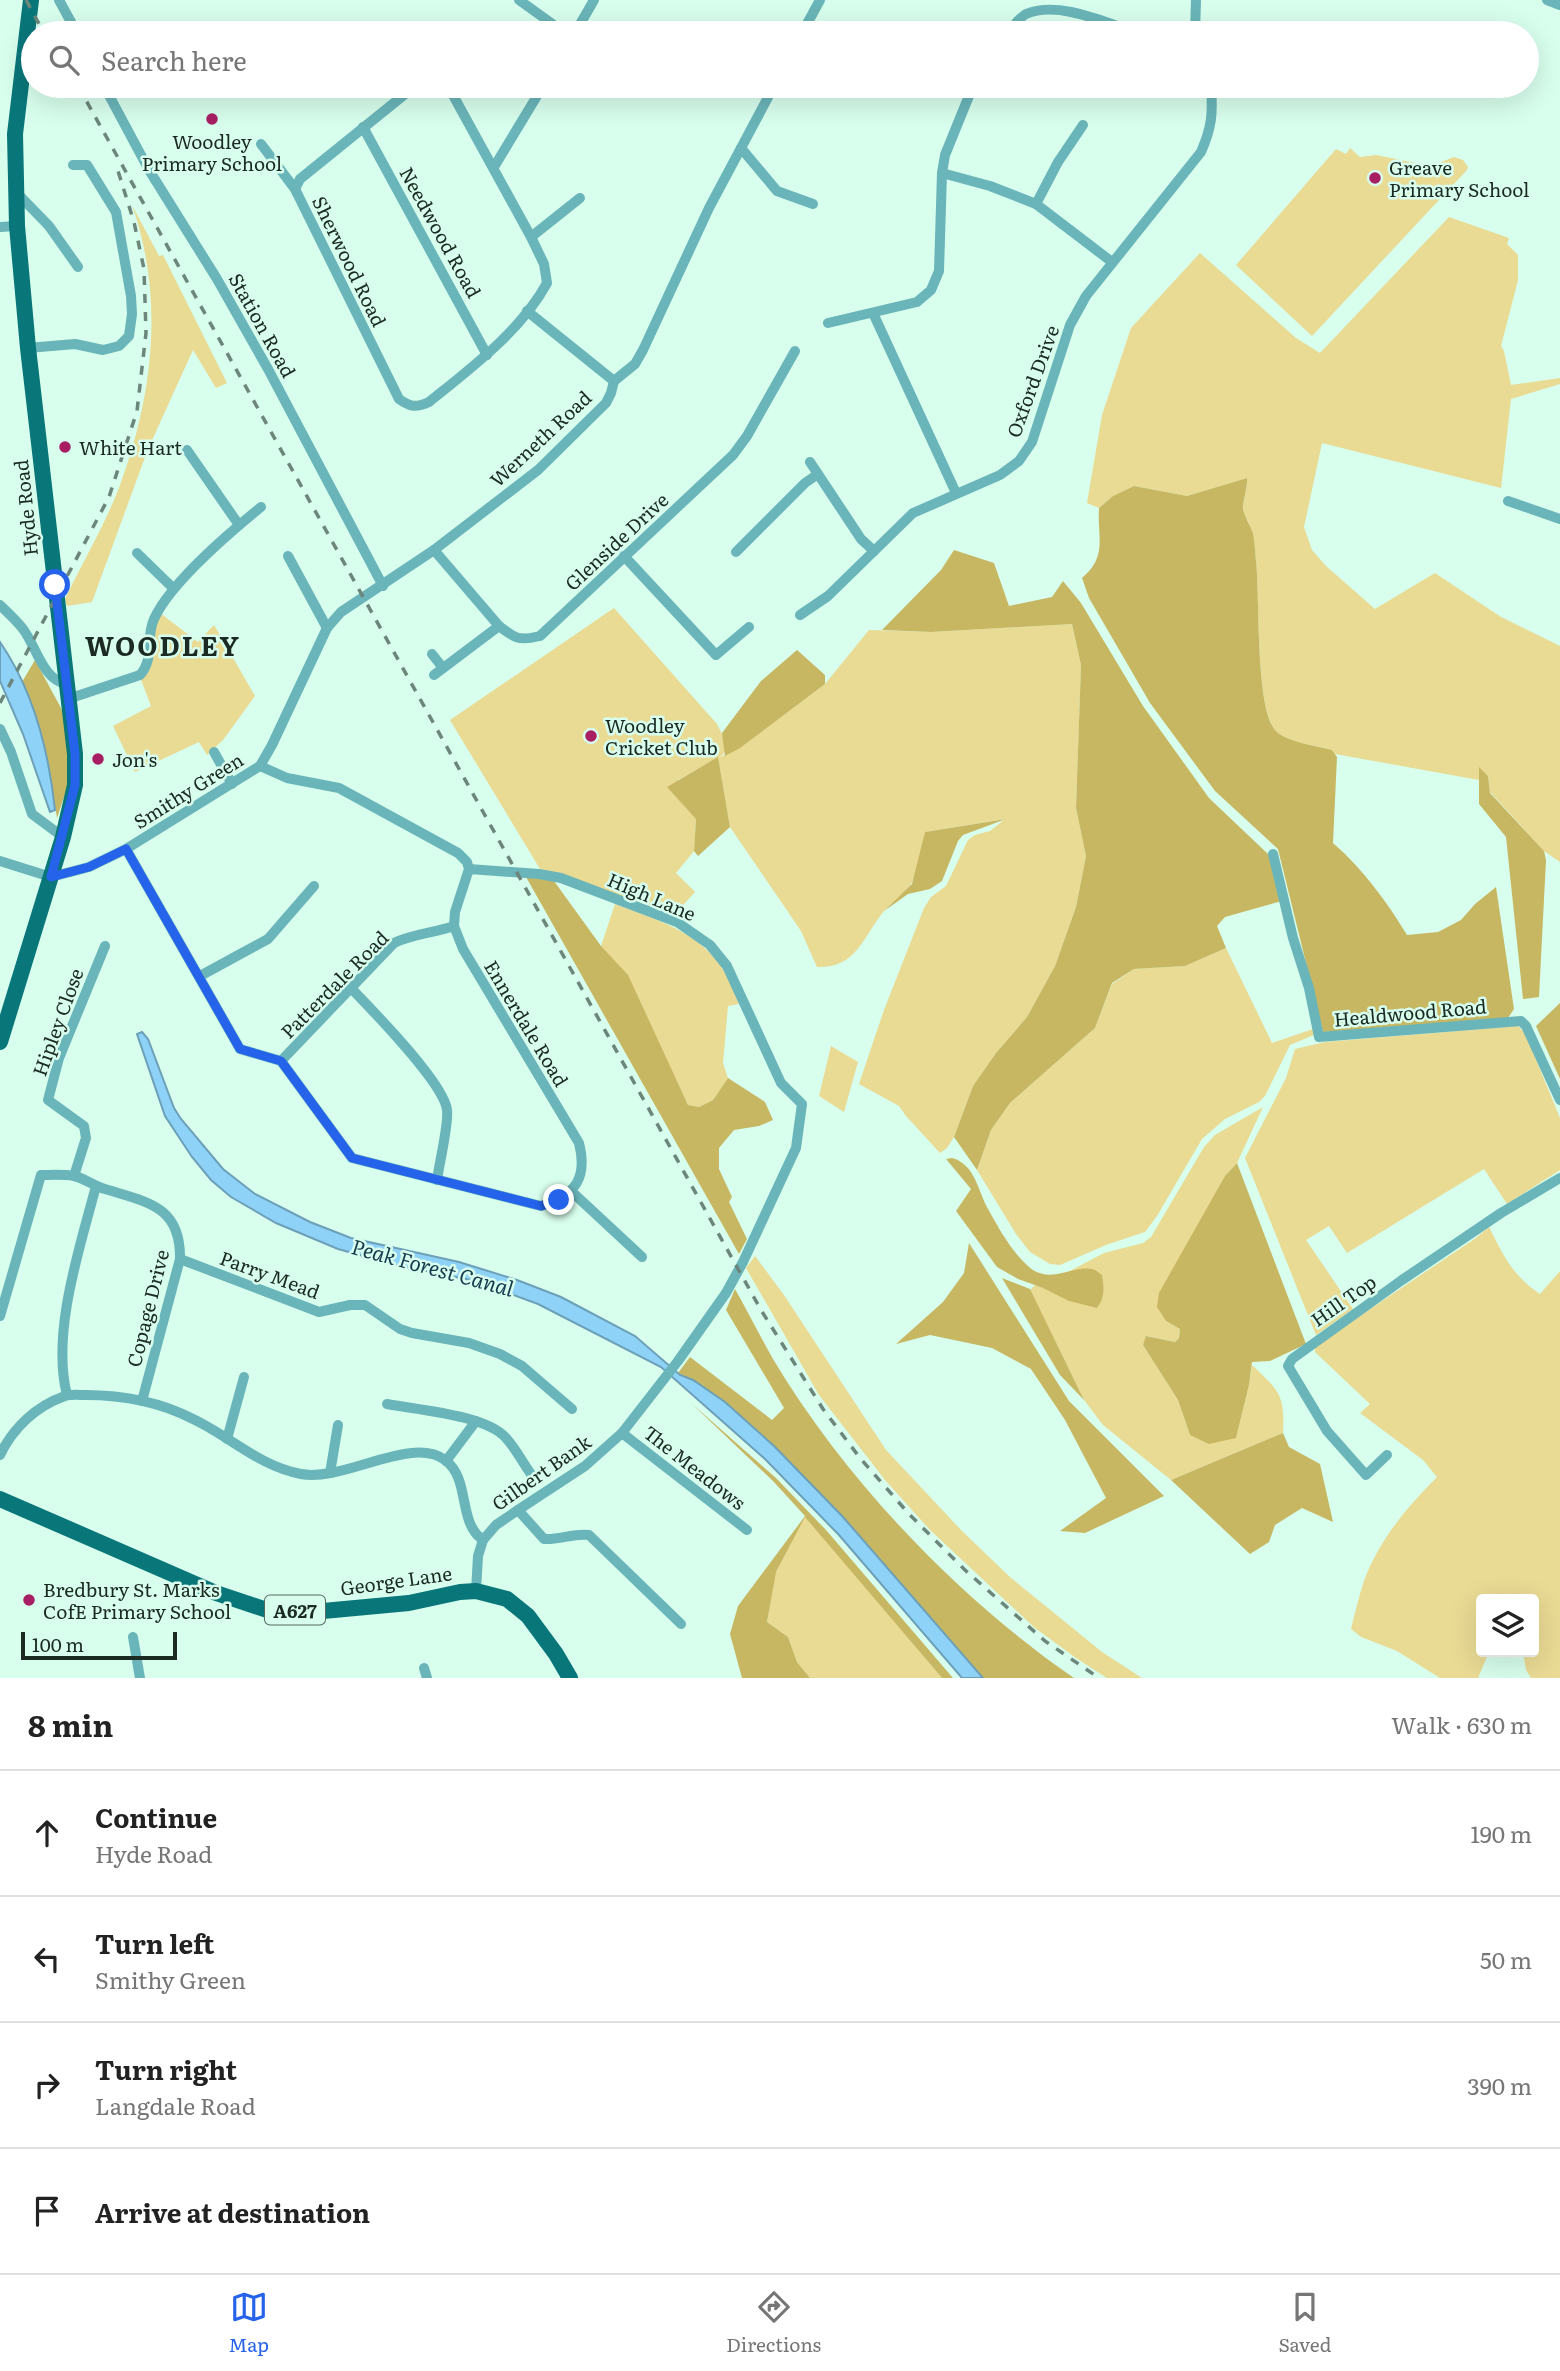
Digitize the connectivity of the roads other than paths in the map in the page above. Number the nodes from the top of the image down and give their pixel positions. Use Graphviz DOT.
graph roads {
  1 [pos="31,0"];
  2 [pos="59,0"];
  3 [pos="519,0"];
  4 [pos="594,0"];
  5 [pos="820,0"];
  6 [pos="1196,0"];
  7 [pos="1548,0"];
  8 [pos="1560,5"];
  9 [pos="27,21"];
  10 [pos="70,21"];
  11 [pos="548,21"];
  12 [pos="582,21"];
  13 [pos="809,21"];
  14 [pos="1019,21"];
  15 [pos="1106,21"];
  16 [pos="1195,21"];
  17 [pos="21,76"];
  18 [pos="110,98"];
  19 [pos="400,98"];
  20 [pos="455,98"];
  21 [pos="536,98"];
  22 [pos="768,98"];
  23 [pos="968,98"];
  24 [pos="1212,98"];
  25 [pos="1083,125"];
  26 [pos="363,127"];
  27 [pos="261,144"];
  28 [pos="741,148"];
  29 [pos="73,165"];
  30 [pos="494,167"];
  31 [pos="942,173"];
  32 [pos="295,189"];
  33 [pos="16,192"];
  34 [pos="580,198"];
  35 [pos="813,204"];
  36 [pos="1036,204"];
  37 [pos="17,226"];
  38 [pos="0,227"];
  39 [pos="531,237"];
  40 [pos="1112,262"];
  41 [pos="78,267"];
  42 [pos="527,311"];
  43 [pos="873,313"];
  44 [pos="828,323"];
  45 [pos="28,348"];
  46 [pos="795,351"];
  47 [pos="487,355"];
  48 [pos="614,381"];
  49 [pos="187,450"];
  50 [pos="810,461"];
  51 [pos="818,474"];
  52 [pos="956,493"];
  53 [pos="1508,500"];
  54 [pos="261,507"];
  55 [pos="1560,519"];
  56 [pos="239,525"];
  57 [pos="434,550"];
  58 [pos="874,551"];
  59 [pos="736,552"];
  60 [pos="137,553"];
  61 [pos="288,556"];
  62 [pos="624,556"];
  63 [pos="383,586"];
  64 [pos="173,588"];
  65 [pos="0,605"];
  66 [pos="341,612"];
  67 [pos="800,615"];
  68 [pos="499,626"];
  69 [pos="749,627"];
  70 [pos="327,628"];
  71 [pos="432,654"];
  72 [pos="443,668"];
  73 [pos="434,675"];
  74 [pos="67,691"];
  75 [pos="0,729"];
  76 [pos="214,752"];
  77 [pos="260,766"];
  78 [pos="232,784"];
  79 [pos="63,837"];
  80 [pos="126,849"];
  81 [pos="1272,854"];
  82 [pos="0,861"];
  83 [pos="468,869"];
  84 [pos="51,877"];
  85 [pos="314,886"];
  86 [pos="454,926"];
  87 [pos="105,946"];
  88 [pos="200,976"];
  89 [pos="351,988"];
  90 [pos="0,1042"];
  91 [pos="281,1061"];
  92 [pos="1560,1100"];
  93 [pos="74,1176"];
  94 [pos="1560,1178"];
  95 [pos="437,1180"];
  96 [pos="96,1186"];
  97 [pos="571,1191"];
  98 [pos="642,1256"];
  99 [pos="180,1259"];
  100 [pos="0,1315"];
  101 [pos="678,1361"];
  102 [pos="244,1377"];
  103 [pos="67,1395"];
  104 [pos="142,1401"];
  105 [pos="387,1405"];
  106 [pos="572,1409"];
  107 [pos="476,1421"];
  108 [pos="338,1426"];
  109 [pos="622,1433"];
  110 [pos="227,1439"];
  111 [pos="0,1455"];
  112 [pos="1387,1455"];
  113 [pos="446,1461"];
  114 [pos="330,1473"];
  115 [pos="531,1474"];
  116 [pos="0,1499"];
  117 [pos="518,1510"];
  118 [pos="747,1530"];
  119 [pos="483,1539"];
  120 [pos="476,1591"];
  121 [pos="681,1623"];
  122 [pos="133,1637"];
  123 [pos="140,1678"];
  124 [pos="570,1678"];
  1 -- 9 [label="main road, Hyde Road"];
  2 -- 10 [label="street"];
  3 -- 11 [label="street"];
  4 -- 12 [label="street"];
  5 -- 13 [label="street"];
  6 -- 16 [label="street"];
  7 -- 8 [label="street"];
  14 -- 15 [label="street"];
  17 -- 33 [label="main road, Hyde Road"];
  18 -- 63 [label="street, Station Road"];
  19 -- 26 [label="street"];
  20 -- 30 [label="street"];
  21 -- 30 [label="street"];
  22 -- 28 [label="street, Werneth Road"];
  23 -- 31 [label="street"];
  24 -- 40 [label="street, Oxford Drive"];
  25 -- 36 [label="street"];
  26 -- 32 [label="street"];
  26 -- 47 [label="street, Needwood Road"];
  27 -- 32 [label="street, Sherwood Road"];
  28 -- 35 [label="street"];
  28 -- 48 [label="street, Werneth Road"];
  29 -- 45 [label="street"];
  30 -- 39 [label="street"];
  31 -- 36 [label="street"];
  31 -- 43 [label="street"];
  32 -- 47 [label="street, Sherwood Road"];
  33 -- 37 [label="main road, Hyde Road"];
  33 -- 41 [label="street"];
  34 -- 39 [label="street"];
  36 -- 40 [label="street"];
  37 -- 38 [label="street"];
  37 -- 45 [label="main road, Hyde Road"];
  39 -- 42 [label="street"];
  40 -- 52 [label="street, Oxford Drive"];
  42 -- 47 [label="street"];
  42 -- 48 [label="street"];
  43 -- 44 [label="street"];
  43 -- 52 [label="street"];
  45 -- 74 [label="main road, Hyde Road"];
  46 -- 62 [label="street, Glenside Drive"];
  48 -- 57 [label="street, Werneth Road"];
  49 -- 56 [label="street"];
  50 -- 51 [label="street"];
  51 -- 58 [label="street"];
  51 -- 59 [label="street"];
  52 -- 58 [label="street, Oxford Drive"];
  53 -- 55 [label="street"];
  54 -- 56 [label="street"];
  56 -- 64 [label="street"];
  57 -- 63 [label="street, Werneth Road"];
  57 -- 68 [label="street, Glenside Drive"];
  58 -- 67 [label="street, Oxford Drive"];
  60 -- 64 [label="street"];
  61 -- 70 [label="street"];
  62 -- 68 [label="street, Glenside Drive"];
  62 -- 69 [label="street"];
  63 -- 66 [label="street, Werneth Road"];
  64 -- 74 [label="street"];
  65 -- 74 [label="street"];
  66 -- 70 [label="street, Smithy Green"];
  68 -- 72 [label="street"];
  70 -- 77 [label="street, Smithy Green"];
  71 -- 72 [label="street"];
  72 -- 73 [label="street"];
  74 -- 79 [label="main road, Hyde Road"];
  75 -- 79 [label="street"];
  76 -- 78 [label="street"];
  77 -- 78 [label="street, Smithy Green"];
  77 -- 83 [label="street"];
  78 -- 80 [label="street, Smithy Green"];
  79 -- 84 [label="main road, Hyde Road"];
  80 -- 84 [label="street, Smithy Green"];
  80 -- 88 [label="street"];
  81 -- 92 [label="street, Healdwood Road"];
  82 -- 84 [label="street"];
  83 -- 86 [label="street"];
  83 -- 101 [label="street, High Lane"];
  84 -- 90 [label="main road, Hyde Road"];
  85 -- 88 [label="street"];
  86 -- 89 [label="street, Patterdale Road"];
  86 -- 97 [label="street, Ennerdale Road"];
  87 -- 93 [label="street, Hipley Close"];
  88 -- 91 [label="street"];
  89 -- 91 [label="street, Patterdale Road"];
  89 -- 95 [label="street"];
  91 -- 95 [label="street"];
  93 -- 96 [label="street, Copage Drive"];
  93 -- 100 [label="street, Copage Drive"];
  94 -- 112 [label="street, Hill Top"];
  95 -- 97 [label="street"];
  96 -- 99 [label="street, Copage Drive"];
  96 -- 103 [label="street"];
  97 -- 98 [label="street"];
  99 -- 104 [label="street, Copage Drive"];
  99 -- 106 [label="street, Parry Mead"];
  101 -- 109 [label="street, Gilbert Bank"];
  102 -- 110 [label="street"];
  103 -- 104 [label="street"];
  103 -- 111 [label="street"];
  104 -- 110 [label="street"];
  105 -- 107 [label="street"];
  107 -- 113 [label="street"];
  107 -- 115 [label="street"];
  108 -- 114 [label="street"];
  109 -- 117 [label="street, Gilbert Bank"];
  109 -- 118 [label="street, The Meadows"];
  110 -- 114 [label="street"];
  113 -- 114 [label="street"];
  113 -- 119 [label="street"];
  116 -- 120 [label="main road, George Lane / A627"];
  117 -- 119 [label="street, Gilbert Bank"];
  117 -- 121 [label="street"];
  119 -- 120 [label="street"];
  120 -- 124 [label="main road, George Lane / A627"];
  122 -- 123 [label="street"];
}
